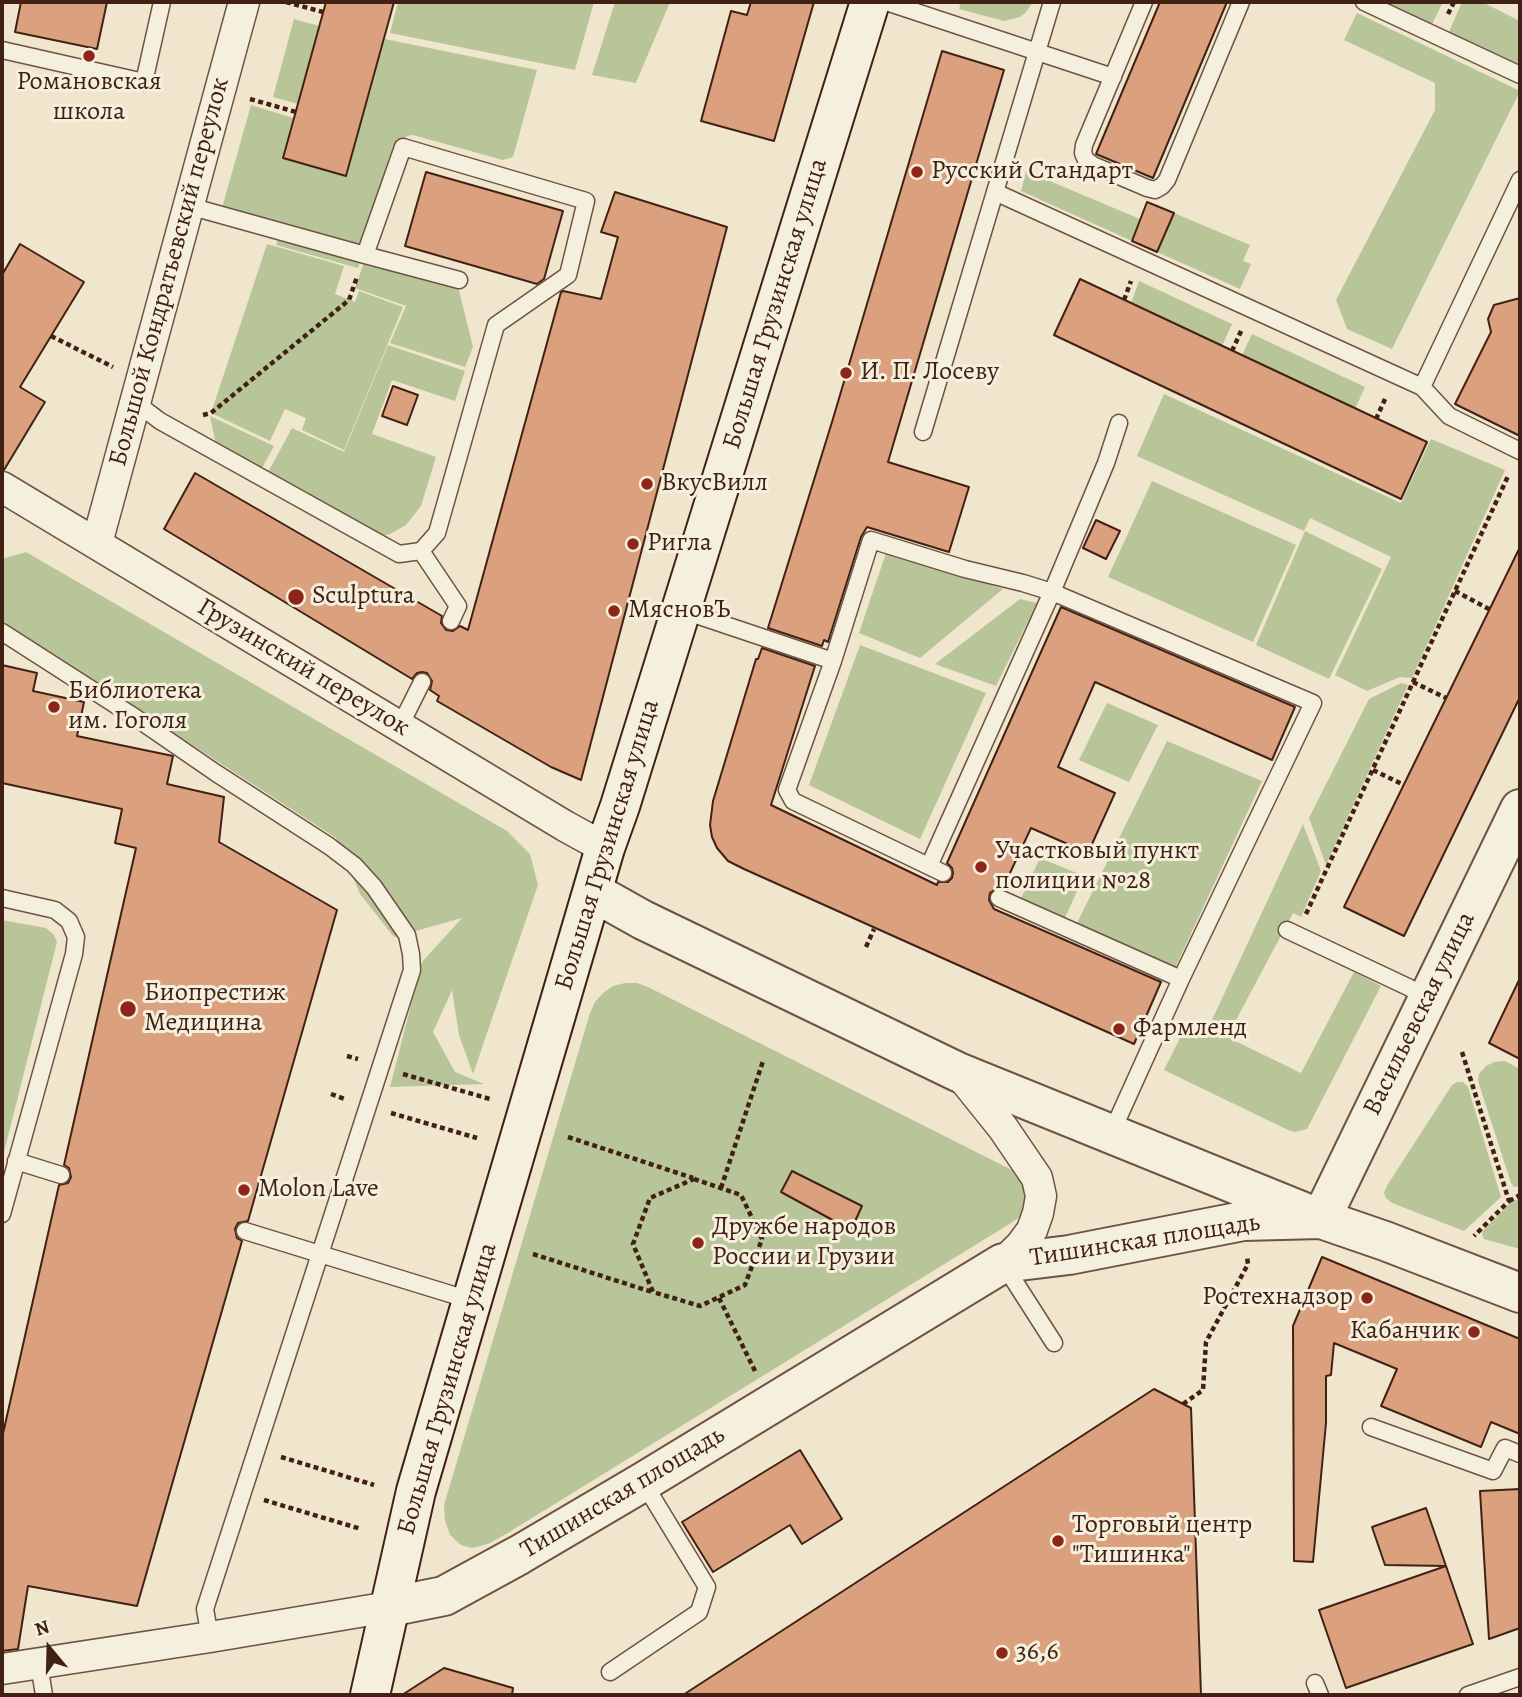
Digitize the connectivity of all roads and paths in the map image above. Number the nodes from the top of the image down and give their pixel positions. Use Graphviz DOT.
graph roads {
  1 [pos="162,2"];
  2 [pos="244,2"];
  3 [pos="286,2"];
  4 [pos="870,2"];
  5 [pos="886,2"];
  6 [pos="1052,2"];
  7 [pos="1144,2"];
  8 [pos="1241,2"];
  9 [pos="1364,2"];
  10 [pos="324,12"];
  11 [pos="2,50"];
  12 [pos="1038,52"];
  13 [pos="1520,75"];
  14 [pos="1113,77"];
  15 [pos="250,99"];
  16 [pos="296,112"];
  17 [pos="1520,180"];
  18 [pos="995,192"];
  19 [pos="188,206"];
  20 [pos="365,255"];
  21 [pos="459,281"];
  22 [pos="349,300"];
  23 [pos="51,336"];
  24 [pos="1422,387"];
  25 [pos="138,391"];
  26 [pos="211,413"];
  27 [pos="1119,423"];
  28 [pos="923,432"];
  29 [pos="1520,451"];
  30 [pos="4,494"];
  31 [pos="97,543"];
  32 [pos="421,551"];
  33 [pos="1455,591"];
  34 [pos="1052,592"];
  35 [pos="1489,609"];
  36 [pos="681,610"];
  37 [pos="451,621"];
  38 [pos="2,632"];
  39 [pos="834,661"];
  40 [pos="422,682"];
  41 [pos="1413,682"];
  42 [pos="1446,698"];
  43 [pos="400,726"];
  44 [pos="1373,770"];
  45 [pos="1404,785"];
  46 [pos="1520,809"];
  47 [pos="605,848"];
  48 [pos="593,892"];
  49 [pos="2,898"];
  50 [pos="999,898"];
  51 [pos="874,929"];
  52 [pos="1292,932"];
  53 [pos="866,947"];
  54 [pos="1181,979"];
  55 [pos="1428,998"];
  56 [pos="1462,1052"];
  57 [pos="763,1061"];
  58 [pos="381,1067"];
  59 [pos="958,1072"];
  60 [pos="490,1099"];
  61 [pos="369,1106"];
  62 [pos="1111,1134"];
  63 [pos="568,1137"];
  64 [pos="477,1138"];
  65 [pos="16,1161"];
  66 [pos="61,1175"];
  67 [pos="694,1179"];
  68 [pos="721,1188"];
  69 [pos="1520,1195"];
  70 [pos="1509,1201"];
  71 [pos="2,1214"];
  72 [pos="1321,1219"];
  73 [pos="245,1231"];
  74 [pos="1470,1240"];
  75 [pos="320,1254"];
  76 [pos="533,1254"];
  77 [pos="1246,1255"];
  78 [pos="1003,1263"];
  79 [pos="653,1292"];
  80 [pos="1520,1293"];
  81 [pos="719,1298"];
  82 [pos="473,1301"];
  83 [pos="1054,1343"];
  84 [pos="755,1371"];
  85 [pos="1183,1404"];
  86 [pos="1371,1427"];
  87 [pos="257,1450"];
  88 [pos="1520,1454"];
  89 [pos="643,1482"];
  90 [pos="374,1485"];
  91 [pos="243,1493"];
  92 [pos="361,1529"];
  93 [pos="389,1607"];
  94 [pos="210,1637"];
  95 [pos="39,1664"];
  96 [pos="2,1670"];
  97 [pos="610,1672"];
  98 [pos="1520,1677"];
  99 [pos="44,1695"];
  100 [pos="369,1695"];
  101 [pos="1468,1695"];
  1 -- 11 [label="lane"];
  2 -- 19 [label="street, Большой Кондратьевский переулок"];
  3 -- 10 [label="path"];
  4 -- 36 [label="street, Большая Грузинская улица"];
  5 -- 12 [label="lane"];
  6 -- 12 [label="lane"];
  7 -- 14 [label="lane"];
  8 -- 14 [label="lane"];
  9 -- 13 [label="lane"];
  12 -- 14 [label="lane"];
  12 -- 18 [label="lane"];
  15 -- 16 [label="path"];
  17 -- 24 [label="lane"];
  18 -- 24 [label="lane"];
  18 -- 28 [label="lane"];
  19 -- 20 [label="lane"];
  19 -- 25 [label="street, Большой Кондратьевский переулок"];
  20 -- 21 [label="lane"];
  20 -- 32 [label="lane"];
  22 -- 26 [label="path"];
  23 -- 25 [label="path"];
  24 -- 29 [label="lane"];
  25 -- 31 [label="street, Большой Кондратьевский переулок"];
  25 -- 32 [label="lane"];
  27 -- 34 [label="lane"];
  29 -- 33 [label="path"];
  30 -- 31 [label="street, Грузинский переулок"];
  31 -- 43 [label="street, Грузинский переулок"];
  32 -- 37 [label="lane"];
  33 -- 35 [label="path"];
  33 -- 41 [label="path"];
  34 -- 39 [label="lane"];
  34 -- 39 [label="lane"];
  34 -- 54 [label="lane"];
  36 -- 39 [label="lane"];
  36 -- 47 [label="street, Большая Грузинская улица"];
  38 -- 58 [label="lane"];
  40 -- 43 [label="lane"];
  41 -- 42 [label="path"];
  41 -- 44 [label="path"];
  43 -- 47 [label="street, Грузинский переулок"];
  44 -- 45 [label="path"];
  44 -- 52 [label="path"];
  46 -- 55 [label="street, Васильевская улица"];
  47 -- 48 [label="street, Большая Грузинская улица"];
  48 -- 59 [label="street, Тишинская площадь"];
  48 -- 82 [label="street, Большая Грузинская улица"];
  49 -- 65 [label="lane"];
  50 -- 54 [label="lane"];
  51 -- 53 [label="path"];
  52 -- 55 [label="lane"];
  54 -- 62 [label="lane"];
  55 -- 72 [label="street, Васильевская улица"];
  56 -- 70 [label="path"];
  57 -- 68 [label="path"];
  58 -- 60 [label="path"];
  58 -- 61 [label="lane"];
  59 -- 62 [label="street, Тишинская площадь"];
  59 -- 78 [label="street"];
  61 -- 64 [label="path"];
  61 -- 75 [label="lane"];
  62 -- 72 [label="street, Тишинская площадь"];
  63 -- 67 [label="path"];
  65 -- 66 [label="lane"];
  65 -- 71 [label="lane"];
  67 -- 68 [label="path"];
  67 -- 79 [label="path"];
  68 -- 81 [label="path"];
  69 -- 70 [label="path"];
  70 -- 74 [label="path"];
  72 -- 78 [label="street, Тишинская площадь"];
  72 -- 80 [label="street"];
  73 -- 75 [label="lane"];
  75 -- 82 [label="lane"];
  75 -- 87 [label="lane"];
  76 -- 79 [label="path"];
  77 -- 85 [label="path"];
  78 -- 83 [label="lane"];
  78 -- 89 [label="street, Тишинская площадь"];
  79 -- 81 [label="path"];
  81 -- 84 [label="path"];
  82 -- 93 [label="street, Большая Грузинская улица"];
  86 -- 88 [label="lane"];
  87 -- 90 [label="path"];
  87 -- 91 [label="lane"];
  89 -- 93 [label="street, Тишинская площадь"];
  89 -- 97 [label="lane"];
  91 -- 92 [label="path"];
  91 -- 94 [label="lane"];
  93 -- 94 [label="street"];
  93 -- 100 [label="street, Большая Грузинская улица"];
  94 -- 95 [label="street"];
  95 -- 96 [label="street"];
  95 -- 99 [label="lane"];
  98 -- 101 [label="lane"];
}
